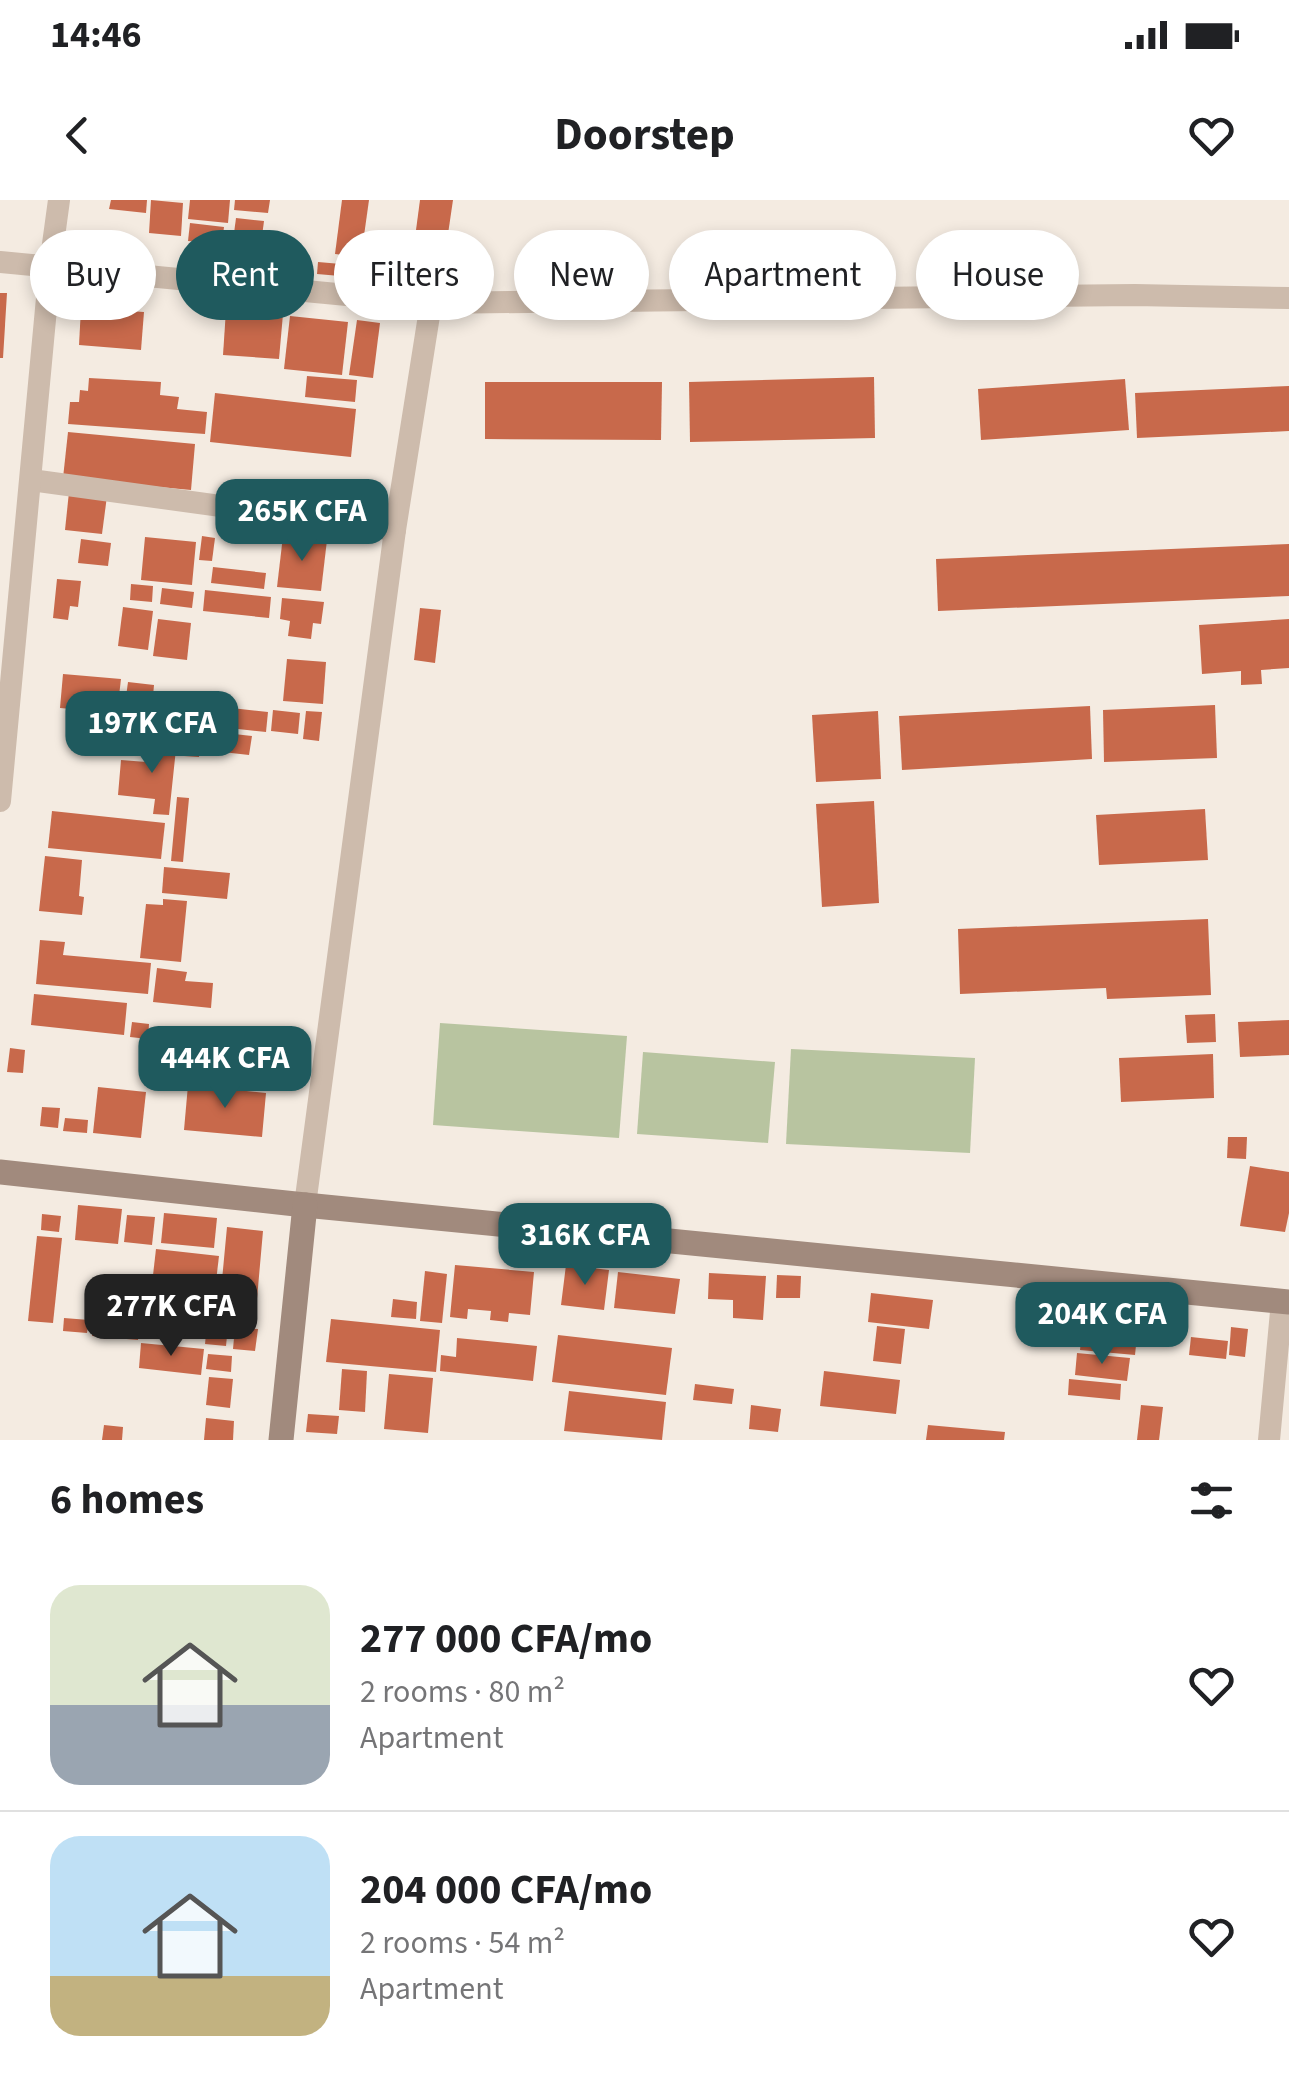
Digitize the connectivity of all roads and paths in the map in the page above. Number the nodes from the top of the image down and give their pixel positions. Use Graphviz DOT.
graph roads {
  1 [pos="60,200"];
  2 [pos="55,230"];
  3 [pos="0,262"];
  4 [pos="30,264"];
  5 [pos="156,277"];
  6 [pos="334,294"];
  7 [pos="1289,298"];
  8 [pos="494,303"];
  9 [pos="45,320"];
  10 [pos="429,320"];
  11 [pos="31,480"];
  12 [pos="396,530"];
  13 [pos="8,642"];
  14 [pos="0,800"];
  15 [pos="0,1172"];
  16 [pos="305,1205"];
  17 [pos="1285,1301"];
  18 [pos="280,1440"];
  19 [pos="1269,1440"];
  1 -- 2 [label="street"];
  3 -- 4 [label="street"];
  5 -- 6 [label="street"];
  7 -- 8 [label="street"];
  9 -- 11 [label="street"];
  10 -- 12 [label="street"];
  11 -- 12 [label="street"];
  11 -- 13 [label="street"];
  12 -- 16 [label="street"];
  13 -- 14 [label="street"];
  15 -- 16 [label="street"];
  16 -- 17 [label="street"];
  16 -- 18 [label="street"];
  17 -- 19 [label="street"];
}
